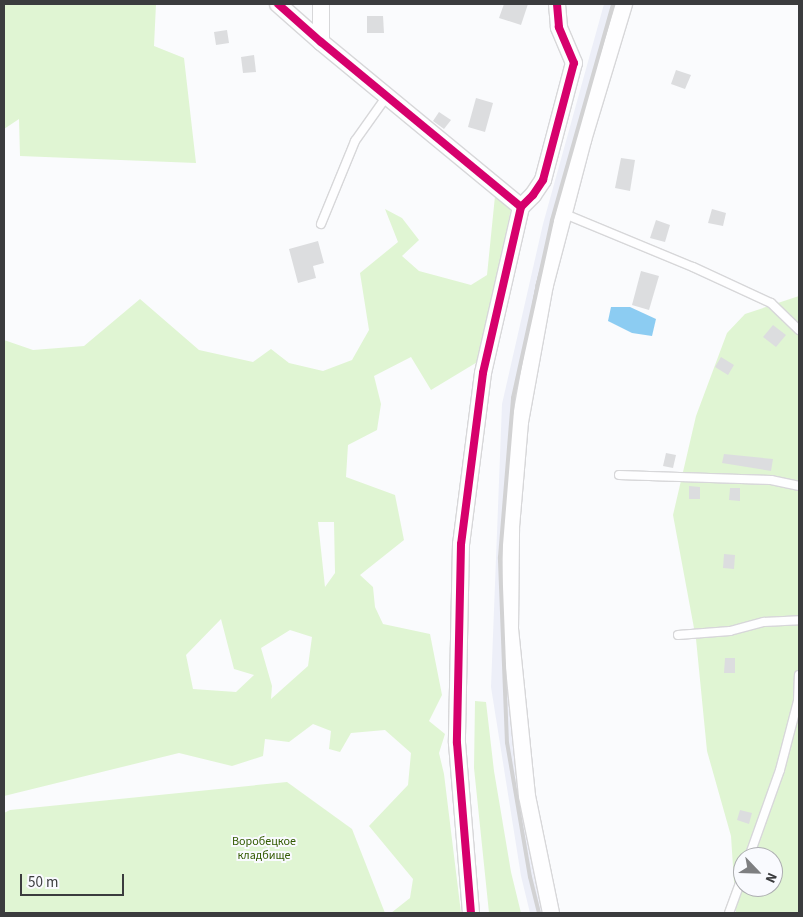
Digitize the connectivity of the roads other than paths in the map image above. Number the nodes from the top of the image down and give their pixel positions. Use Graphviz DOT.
graph roads {
  1 [pos="278,4"];
  2 [pos="321,4"];
  3 [pos="557,4"];
  4 [pos="624,4"];
  5 [pos="321,42"];
  6 [pos="387,96"];
  7 [pos="522,206"];
  8 [pos="572,217"];
  9 [pos="321,224"];
  10 [pos="799,330"];
  11 [pos="619,475"];
  12 [pos="799,486"];
  13 [pos="799,620"];
  14 [pos="678,635"];
  15 [pos="799,675"];
  16 [pos="753,847"];
  17 [pos="735,897"];
  18 [pos="471,913"];
  19 [pos="551,913"];
  20 [pos="729,913"];
  1 -- 5 [label="street"];
  2 -- 5 [label="street"];
  3 -- 7 [label="street"];
  4 -- 19 [label="street"];
  5 -- 6 [label="street"];
  6 -- 7 [label="street"];
  6 -- 9 [label="lane"];
  7 -- 18 [label="street"];
  8 -- 10 [label="lane"];
  11 -- 12 [label="lane"];
  13 -- 14 [label="lane"];
  15 -- 16 [label="lane"];
  17 -- 20 [label="lane"];
}
